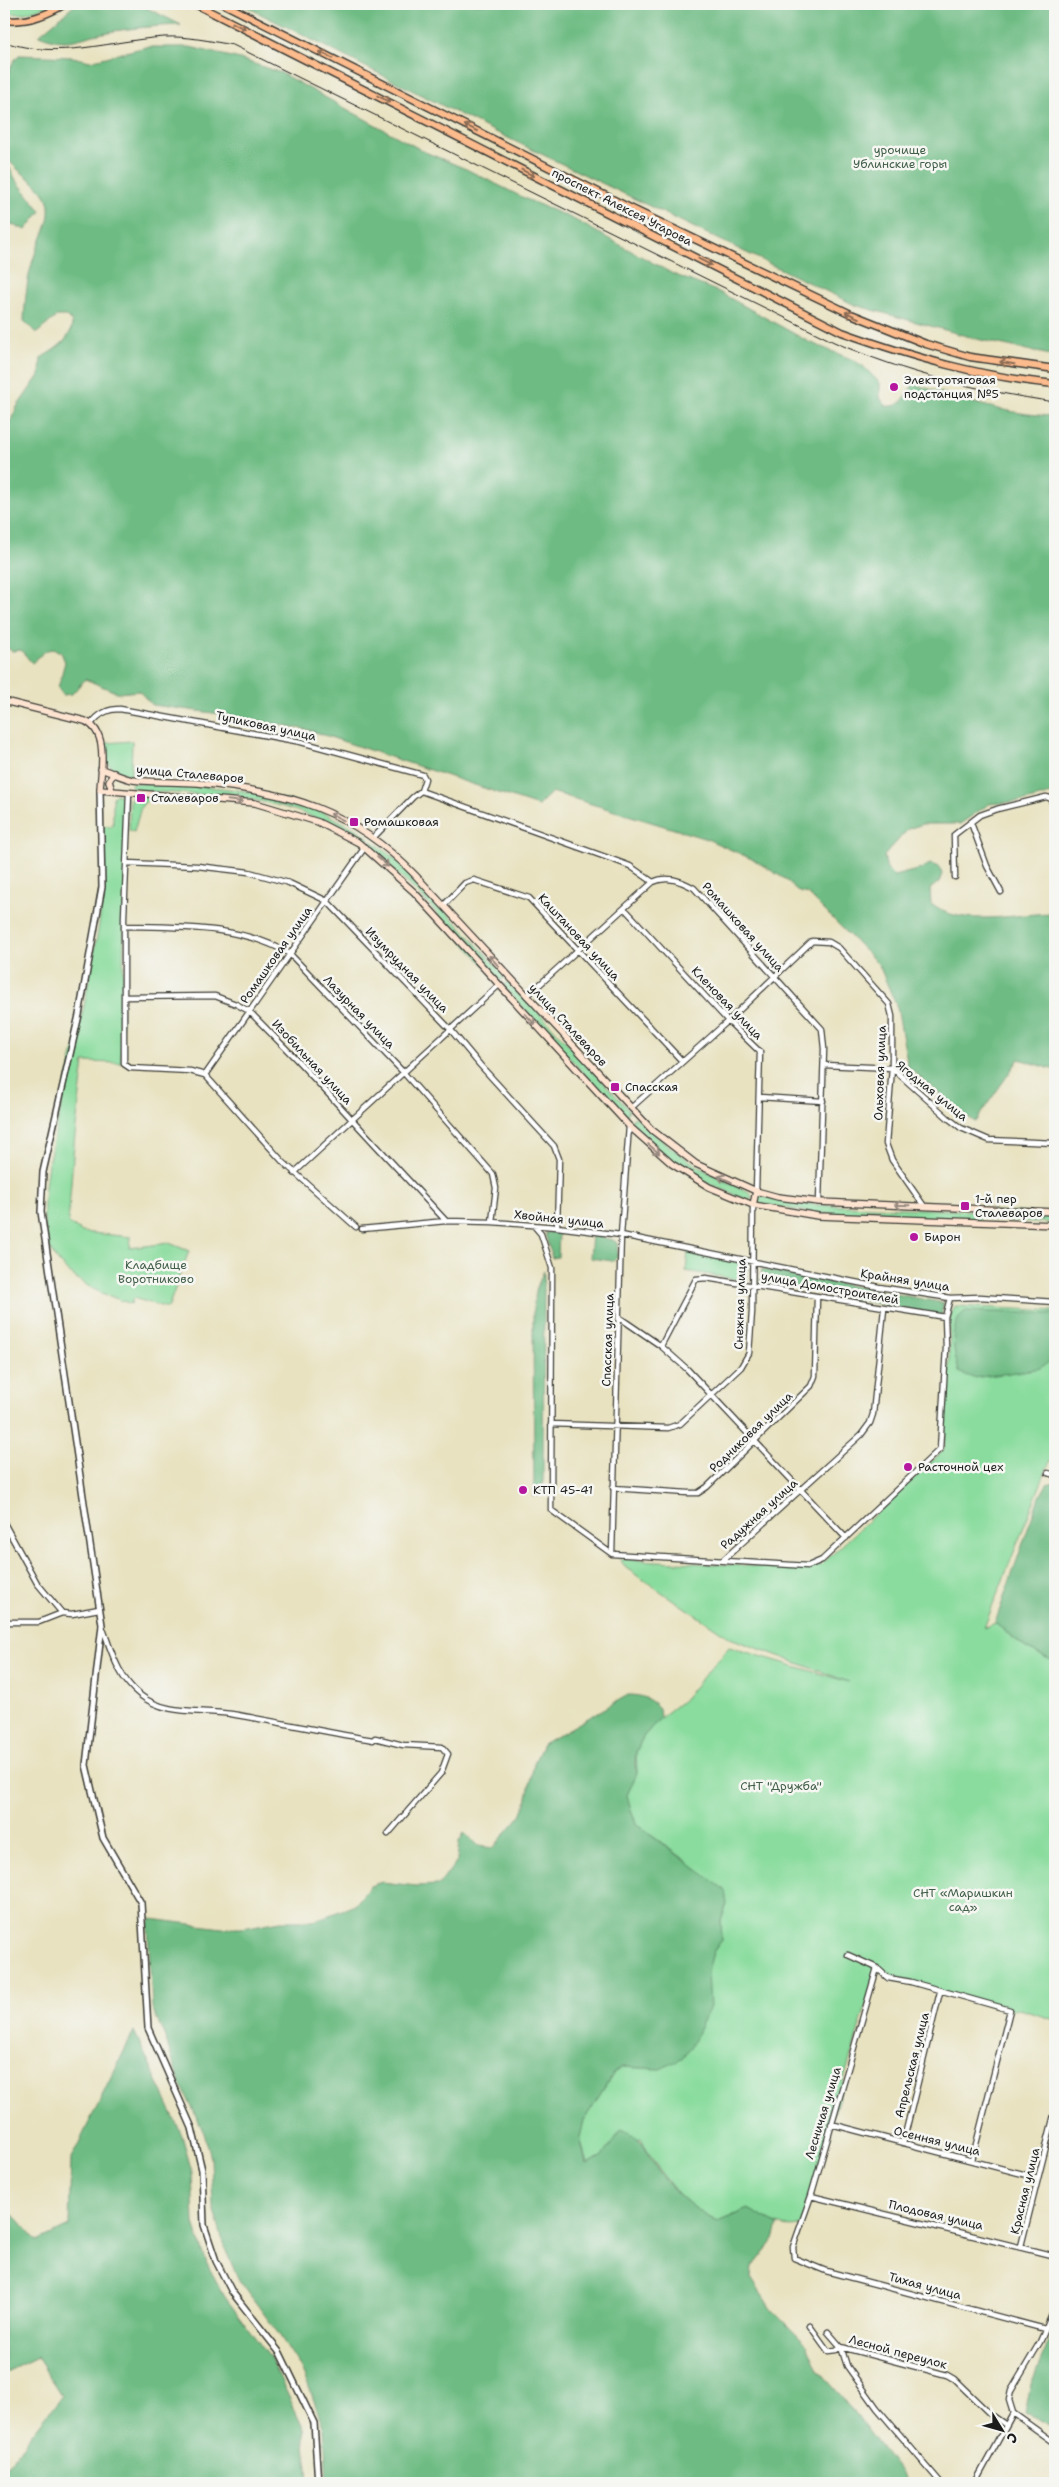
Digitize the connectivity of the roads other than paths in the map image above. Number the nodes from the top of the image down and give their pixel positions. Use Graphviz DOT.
graph roads {
  1 [pos="65,4"];
  2 [pos="195,4"];
  3 [pos="224,4"];
  4 [pos="4,20"];
  5 [pos="1055,369"];
  6 [pos="1055,384"];
  7 [pos="4,701"];
  8 [pos="91,724"];
  9 [pos="101,769"];
  10 [pos="114,773"];
  11 [pos="130,780"];
  12 [pos="100,790"];
  13 [pos="112,791"];
  14 [pos="421,791"];
  15 [pos="129,793"];
  16 [pos="1055,808"];
  17 [pos="970,823"];
  18 [pos="374,837"];
  19 [pos="365,848"];
  20 [pos="127,863"];
  21 [pos="955,877"];
  22 [pos="653,882"];
  23 [pos="1001,892"];
  24 [pos="327,901"];
  25 [pos="444,905"];
  26 [pos="625,909"];
  27 [pos="124,926"];
  28 [pos="578,950"];
  29 [pos="290,954"];
  30 [pos="508,976"];
  31 [pos="774,977"];
  32 [pos="499,985"];
  33 [pos="527,996"];
  34 [pos="124,997"];
  35 [pos="249,1011"];
  36 [pos="728,1021"];
  37 [pos="450,1029"];
  38 [pos="682,1061"];
  39 [pos="824,1065"];
  40 [pos="892,1068"];
  41 [pos="403,1072"];
  42 [pos="205,1075"];
  43 [pos="759,1097"];
  44 [pos="823,1101"];
  45 [pos="632,1110"];
  46 [pos="353,1120"];
  47 [pos="627,1124"];
  48 [pos="1055,1143"];
  49 [pos="294,1173"];
  50 [pos="756,1191"];
  51 [pos="819,1202"];
  52 [pos="753,1205"];
  53 [pos="924,1206"];
  54 [pos="985,1209"];
  55 [pos="1055,1212"];
  56 [pos="446,1221"];
  57 [pos="492,1222"];
  58 [pos="984,1222"];
  59 [pos="1055,1225"];
  60 [pos="356,1227"];
  61 [pos="536,1227"];
  62 [pos="557,1228"];
  63 [pos="362,1229"];
  64 [pos="621,1236"];
  65 [pos="752,1262"];
  66 [pos="753,1284"];
  67 [pos="816,1297"];
  68 [pos="950,1298"];
  69 [pos="1055,1302"];
  70 [pos="884,1308"];
  71 [pos="945,1317"];
  72 [pos="620,1318"];
  73 [pos="661,1346"];
  74 [pos="711,1395"];
  75 [pos="551,1424"];
  76 [pos="614,1427"];
  77 [pos="754,1441"];
  78 [pos="1048,1474"];
  79 [pos="1055,1475"];
  80 [pos="613,1488"];
  81 [pos="800,1491"];
  82 [pos="4,1523"];
  83 [pos="846,1538"];
  84 [pos="612,1554"];
  85 [pos="724,1559"];
  86 [pos="100,1609"];
  87 [pos="62,1613"];
  88 [pos="4,1622"];
  89 [pos="102,1625"];
  90 [pos="388,1834"];
  91 [pos="848,1955"];
  92 [pos="877,1968"];
  93 [pos="940,1992"];
  94 [pos="1055,2112"];
  95 [pos="832,2124"];
  96 [pos="903,2143"];
  97 [pos="972,2160"];
  98 [pos="1038,2178"];
  99 [pos="811,2196"];
  100 [pos="1021,2246"];
  101 [pos="1055,2256"];
  102 [pos="799,2262"];
  103 [pos="1055,2308"];
  104 [pos="810,2326"];
  105 [pos="1045,2329"];
  106 [pos="828,2332"];
  107 [pos="841,2347"];
  108 [pos="1013,2414"];
  109 [pos="1006,2425"];
  110 [pos="1055,2443"];
  111 [pos="318,2483"];
  112 [pos="941,2483"];
  113 [pos="974,2483"];
  1 -- 4 [label="main road"];
  2 -- 6 [label="main road, проспект Алексея Угарова, one-way"];
  5 -- 3 [label="main road, проспект Алексея Угарова, one-way"];
  7 -- 8 [label="main road"];
  8 -- 9 [label="main road"];
  8 -- 14 [label="street, Тупиковая улица"];
  9 -- 10 [label="main road, улица Сталеваров"];
  9 -- 12 [label="main road"];
  10 -- 11 [label="main road, улица Сталеваров"];
  10 -- 13 [label="main road"];
  11 -- 15 [label="main road"];
  18 -- 11 [label="main road, улица Сталеваров, one-way"];
  12 -- 13 [label="main road, улица Сталеваров"];
  12 -- 86 [label="street"];
  13 -- 15 [label="main road, улица Сталеваров"];
  14 -- 18 [label="street"];
  14 -- 22 [label="street"];
  15 -- 19 [label="main road, улица Сталеваров, one-way"];
  15 -- 20 [label="street"];
  16 -- 17 [label="street"];
  17 -- 21 [label="street"];
  17 -- 23 [label="street"];
  18 -- 19 [label="main road"];
  18 -- 25 [label="main road, улица Сталеваров"];
  19 -- 24 [label="street, Ромашковая улица"];
  19 -- 32 [label="main road, улица Сталеваров, one-way"];
  20 -- 24 [label="street, Изумрудная улица"];
  20 -- 27 [label="street"];
  22 -- 26 [label="street"];
  22 -- 31 [label="street, Ромашковая улица"];
  24 -- 29 [label="street, Ромашковая улица"];
  24 -- 37 [label="street, Изумрудная улица"];
  25 -- 28 [label="street, Каштановая улица"];
  30 -- 25 [label="main road, улица Сталеваров, one-way"];
  26 -- 28 [label="street"];
  26 -- 36 [label="street, Кленовая улица"];
  27 -- 29 [label="street, Лазурная улица"];
  27 -- 34 [label="street"];
  28 -- 33 [label="street"];
  28 -- 38 [label="street, Каштановая улица"];
  29 -- 35 [label="street, Ромашковая улица"];
  29 -- 41 [label="street, Лазурная улица"];
  30 -- 32 [label="main road"];
  30 -- 33 [label="main road, улица Сталеваров"];
  31 -- 36 [label="street"];
  31 -- 39 [label="street, Ромашковая улица"];
  31 -- 40 [label="street, Ольховая улица"];
  32 -- 37 [label="street"];
  32 -- 47 [label="main road, улица Сталеваров, one-way"];
  33 -- 45 [label="main road, улица Сталеваров"];
  34 -- 35 [label="street, Изобильная улица"];
  34 -- 42 [label="street"];
  35 -- 42 [label="street, Ромашковая улица"];
  35 -- 46 [label="street, Изобильная улица"];
  36 -- 38 [label="street"];
  36 -- 43 [label="street, Кленовая улица"];
  37 -- 41 [label="street"];
  37 -- 62 [label="street, Изумрудная улица"];
  38 -- 45 [label="street"];
  39 -- 40 [label="street, Ягодная улица"];
  39 -- 44 [label="street, Ромашковая улица"];
  40 -- 48 [label="street, Ягодная улица"];
  40 -- 53 [label="street, Ольховая улица"];
  41 -- 46 [label="street"];
  41 -- 57 [label="street, Лазурная улица"];
  42 -- 49 [label="street"];
  43 -- 44 [label="street"];
  43 -- 50 [label="street, Кленовая улица"];
  44 -- 51 [label="street, Ромашковая улица"];
  45 -- 47 [label="main road"];
  50 -- 45 [label="main road, улица Сталеваров, one-way"];
  46 -- 49 [label="street"];
  46 -- 56 [label="street, Изобильная улица"];
  47 -- 52 [label="main road, улица Сталеваров, one-way"];
  47 -- 64 [label="street, Спасская улица"];
  49 -- 60 [label="street"];
  50 -- 51 [label="main road, улица Сталеваров"];
  50 -- 52 [label="main road"];
  53 -- 51 [label="main road, улица Сталеваров, one-way"];
  52 -- 58 [label="main road, улица Сталеваров"];
  52 -- 65 [label="street, Снежная улица"];
  53 -- 54 [label="main road, улица Сталеваров"];
  54 -- 55 [label="main road, улица Сталеваров"];
  54 -- 58 [label="main road"];
  56 -- 57 [label="street, Хвойная улица"];
  56 -- 63 [label="street, Хвойная улица"];
  57 -- 61 [label="street, Хвойная улица"];
  58 -- 59 [label="main road, улица Сталеваров"];
  61 -- 62 [label="street, Хвойная улица"];
  61 -- 75 [label="street"];
  62 -- 64 [label="street, Хвойная улица"];
  64 -- 65 [label="street, Хвойная улица"];
  64 -- 72 [label="street, Спасская улица"];
  65 -- 66 [label="street, Снежная улица"];
  65 -- 68 [label="street, Крайняя улица"];
  66 -- 67 [label="street, улица Домостроителей"];
  66 -- 73 [label="street, улица Домостроителей"];
  66 -- 74 [label="street, Снежная улица"];
  67 -- 70 [label="street, улица Домостроителей"];
  67 -- 77 [label="street, Родниковая улица"];
  68 -- 69 [label="street, Крайняя улица"];
  68 -- 71 [label="street"];
  70 -- 71 [label="street, улица Домостроителей"];
  70 -- 81 [label="street, Радужная улица"];
  71 -- 83 [label="street"];
  72 -- 73 [label="street"];
  72 -- 76 [label="street, Спасская улица"];
  73 -- 74 [label="street"];
  74 -- 76 [label="street, Снежная улица"];
  74 -- 77 [label="street"];
  75 -- 76 [label="street, Снежная улица"];
  75 -- 84 [label="street"];
  76 -- 80 [label="street, Спасская улица"];
  77 -- 80 [label="street, Родниковая улица"];
  77 -- 81 [label="street"];
  78 -- 79 [label="street"];
  80 -- 84 [label="street, Спасская улица"];
  81 -- 83 [label="street"];
  81 -- 85 [label="street, Радужная улица"];
  82 -- 87 [label="street"];
  83 -- 85 [label="street"];
  84 -- 85 [label="street, Радужная улица"];
  86 -- 87 [label="street"];
  86 -- 89 [label="street"];
  87 -- 88 [label="street"];
  89 -- 90 [label="street"];
  89 -- 111 [label="street"];
  91 -- 92 [label="street"];
  92 -- 93 [label="street"];
  92 -- 95 [label="street, Лесничая улица"];
  93 -- 96 [label="street, Апрельская улица"];
  93 -- 97 [label="street"];
  94 -- 98 [label="street, Красная улица"];
  95 -- 96 [label="street, Осенняя улица"];
  95 -- 99 [label="street, Лесничая улица"];
  96 -- 97 [label="street, Осенняя улица"];
  97 -- 98 [label="street, Осенняя улица"];
  98 -- 100 [label="street, Красная улица"];
  99 -- 100 [label="street, Плодовая улица"];
  99 -- 102 [label="street, Лесничая улица"];
  100 -- 101 [label="street, Плодовая улица"];
  102 -- 105 [label="street, Тихая улица"];
  103 -- 105 [label="street"];
  104 -- 107 [label="street, Лесной переулок"];
  105 -- 108 [label="street"];
  106 -- 107 [label="street"];
  107 -- 109 [label="street, Лесной переулок"];
  107 -- 112 [label="street"];
  108 -- 109 [label="street"];
  108 -- 110 [label="street"];
  109 -- 113 [label="street"];
}
